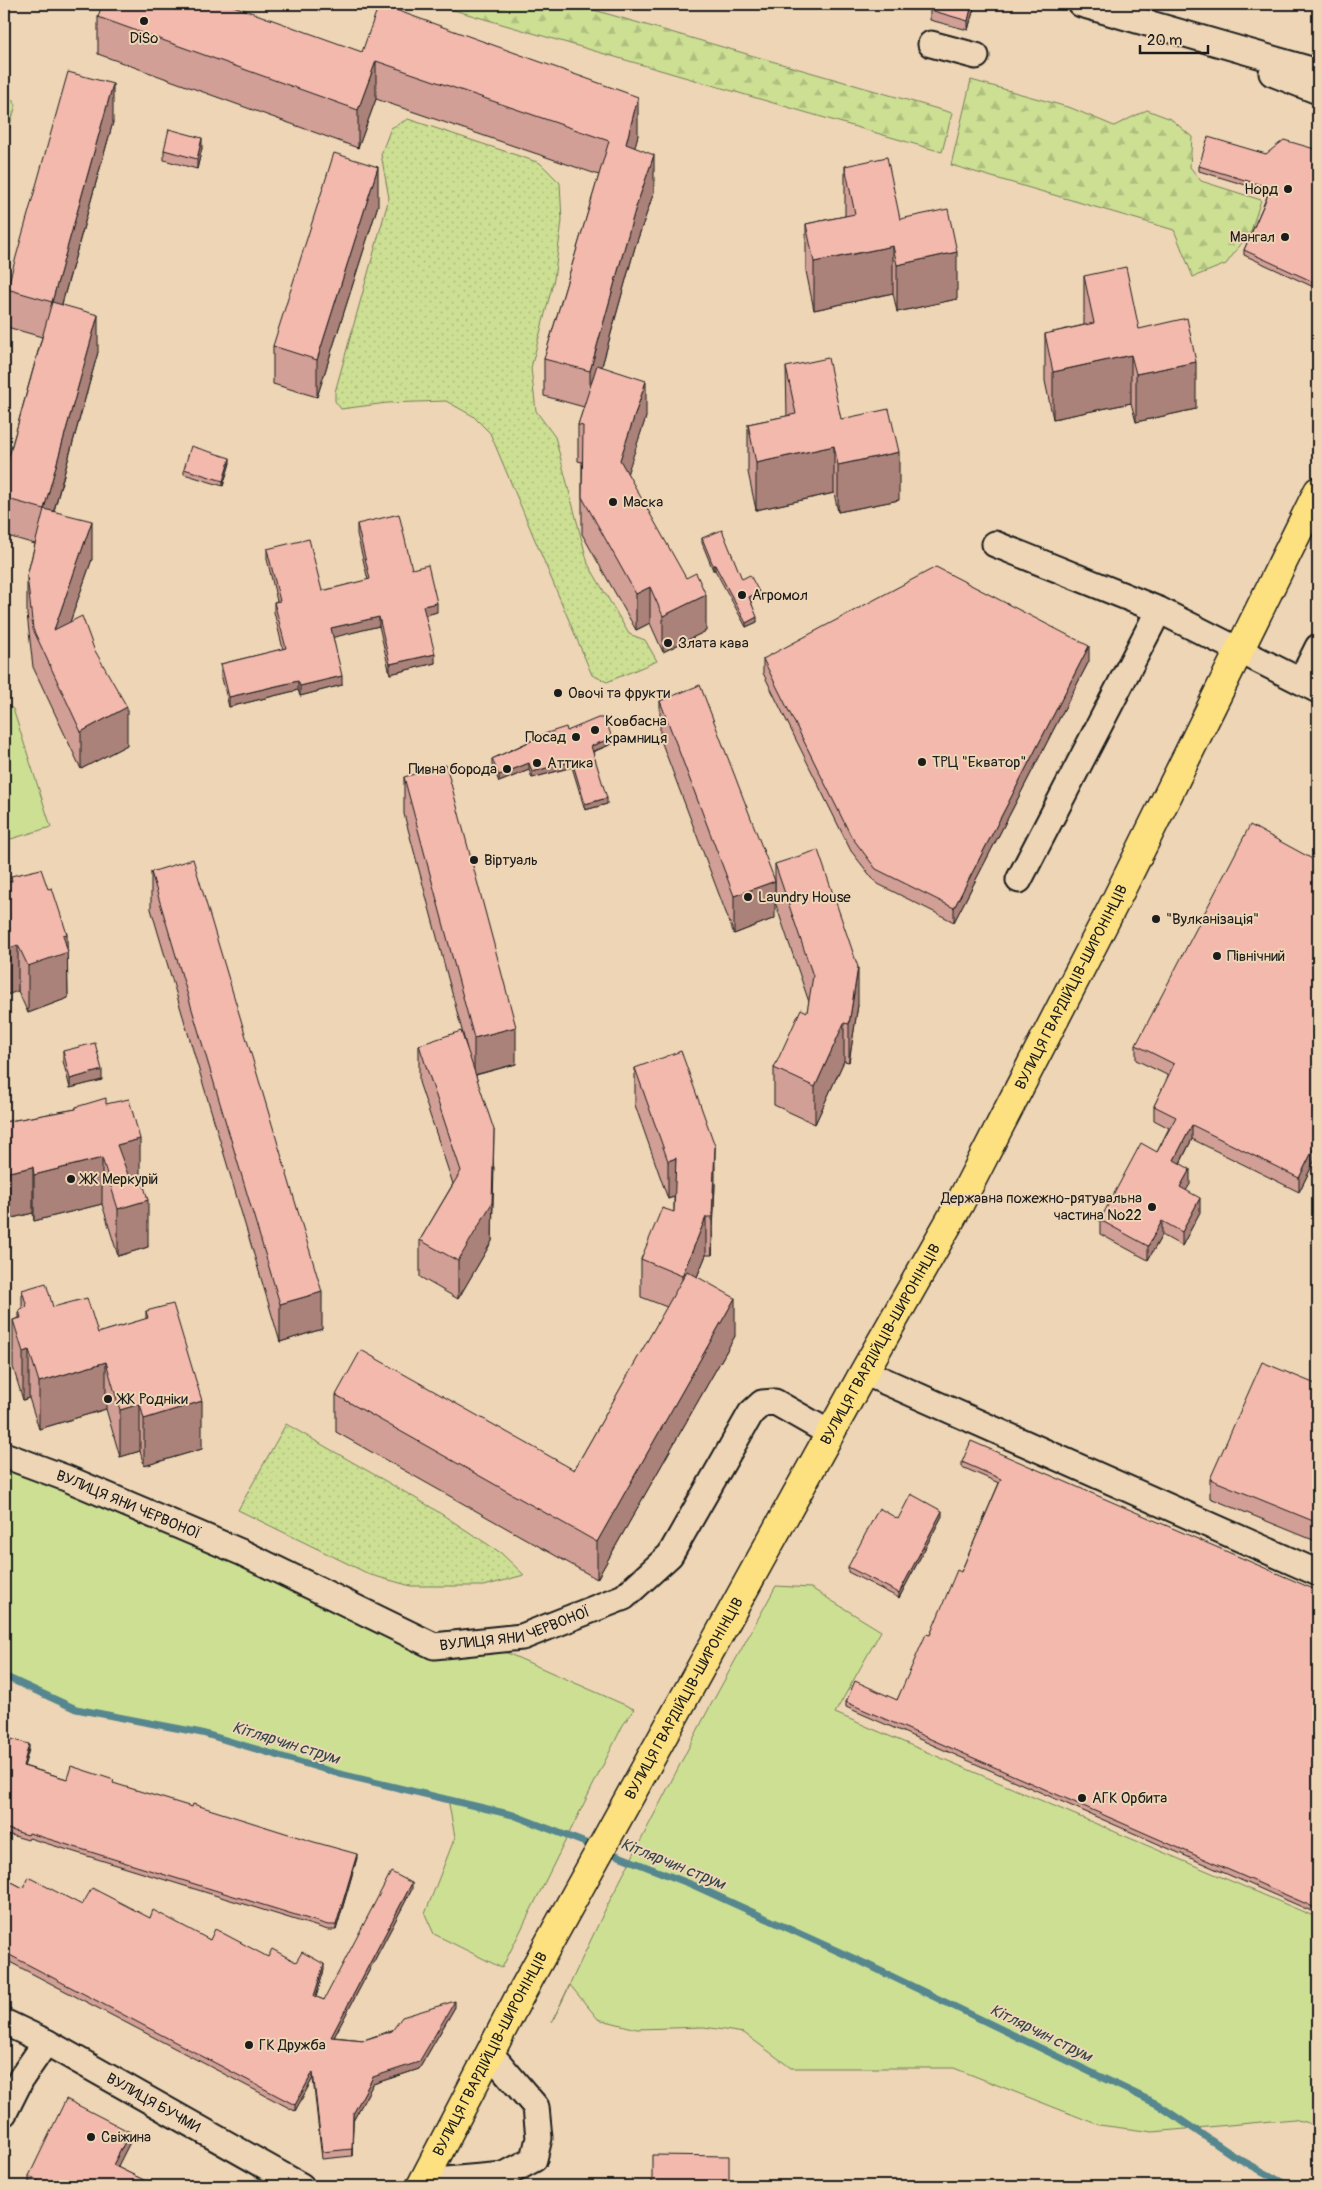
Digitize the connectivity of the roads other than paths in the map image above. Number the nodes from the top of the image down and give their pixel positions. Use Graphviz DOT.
graph roads {
  1 [pos="1081,4"];
  2 [pos="1112,14"];
  3 [pos="931,44"];
  4 [pos="976,56"];
  5 [pos="1318,72"];
  6 [pos="1318,91"];
  7 [pos="1318,491"];
  8 [pos="995,544"];
  9 [pos="1159,610"];
  10 [pos="1318,647"];
  11 [pos="1240,650"];
  12 [pos="1310,685"];
  13 [pos="1019,880"];
  14 [pos="864,1372"];
  15 [pos="831,1434"];
  16 [pos="4,1455"];
  17 [pos="1318,1573"];
  18 [pos="4,2022"];
  19 [pos="46,2042"];
  20 [pos="490,2053"];
  21 [pos="4,2113"];
  22 [pos="422,2184"];
  23 [pos="301,2186"];
  1 -- 2 [label="street"];
  2 -- 5 [label="street"];
  2 -- 6 [label="street"];
  3 -- 4 [label="street"];
  7 -- 11 [label="main road, ВУЛИЦЯ ГВАРДІЙЦІВ-ШИРОНІНЦІВ"];
  8 -- 9 [label="street"];
  9 -- 11 [label="street"];
  9 -- 13 [label="street"];
  10 -- 12 [label="street"];
  11 -- 12 [label="street"];
  11 -- 14 [label="main road, ВУЛИЦЯ ГВАРДІЙЦІВ-ШИРОНІНЦІВ"];
  14 -- 15 [label="main road, ВУЛИЦЯ ГВАРДІЙЦІВ-ШИРОНІНЦІВ"];
  14 -- 17 [label="street"];
  15 -- 16 [label="street, ВУЛИЦЯ ЯНИ ЧЕРВОНОЇ"];
  15 -- 20 [label="main road, ВУЛИЦЯ ГВАРДІЙЦІВ-ШИРОНІНЦІВ"];
  18 -- 19 [label="street, ВУЛИЦЯ БУЧМИ"];
  19 -- 21 [label="street"];
  19 -- 23 [label="street, ВУЛИЦЯ БУЧМИ"];
  20 -- 22 [label="main road, ВУЛИЦЯ ГВАРДІЙЦІВ-ШИРОНІНЦІВ"];
  20 -- 22 [label="street"];
}
